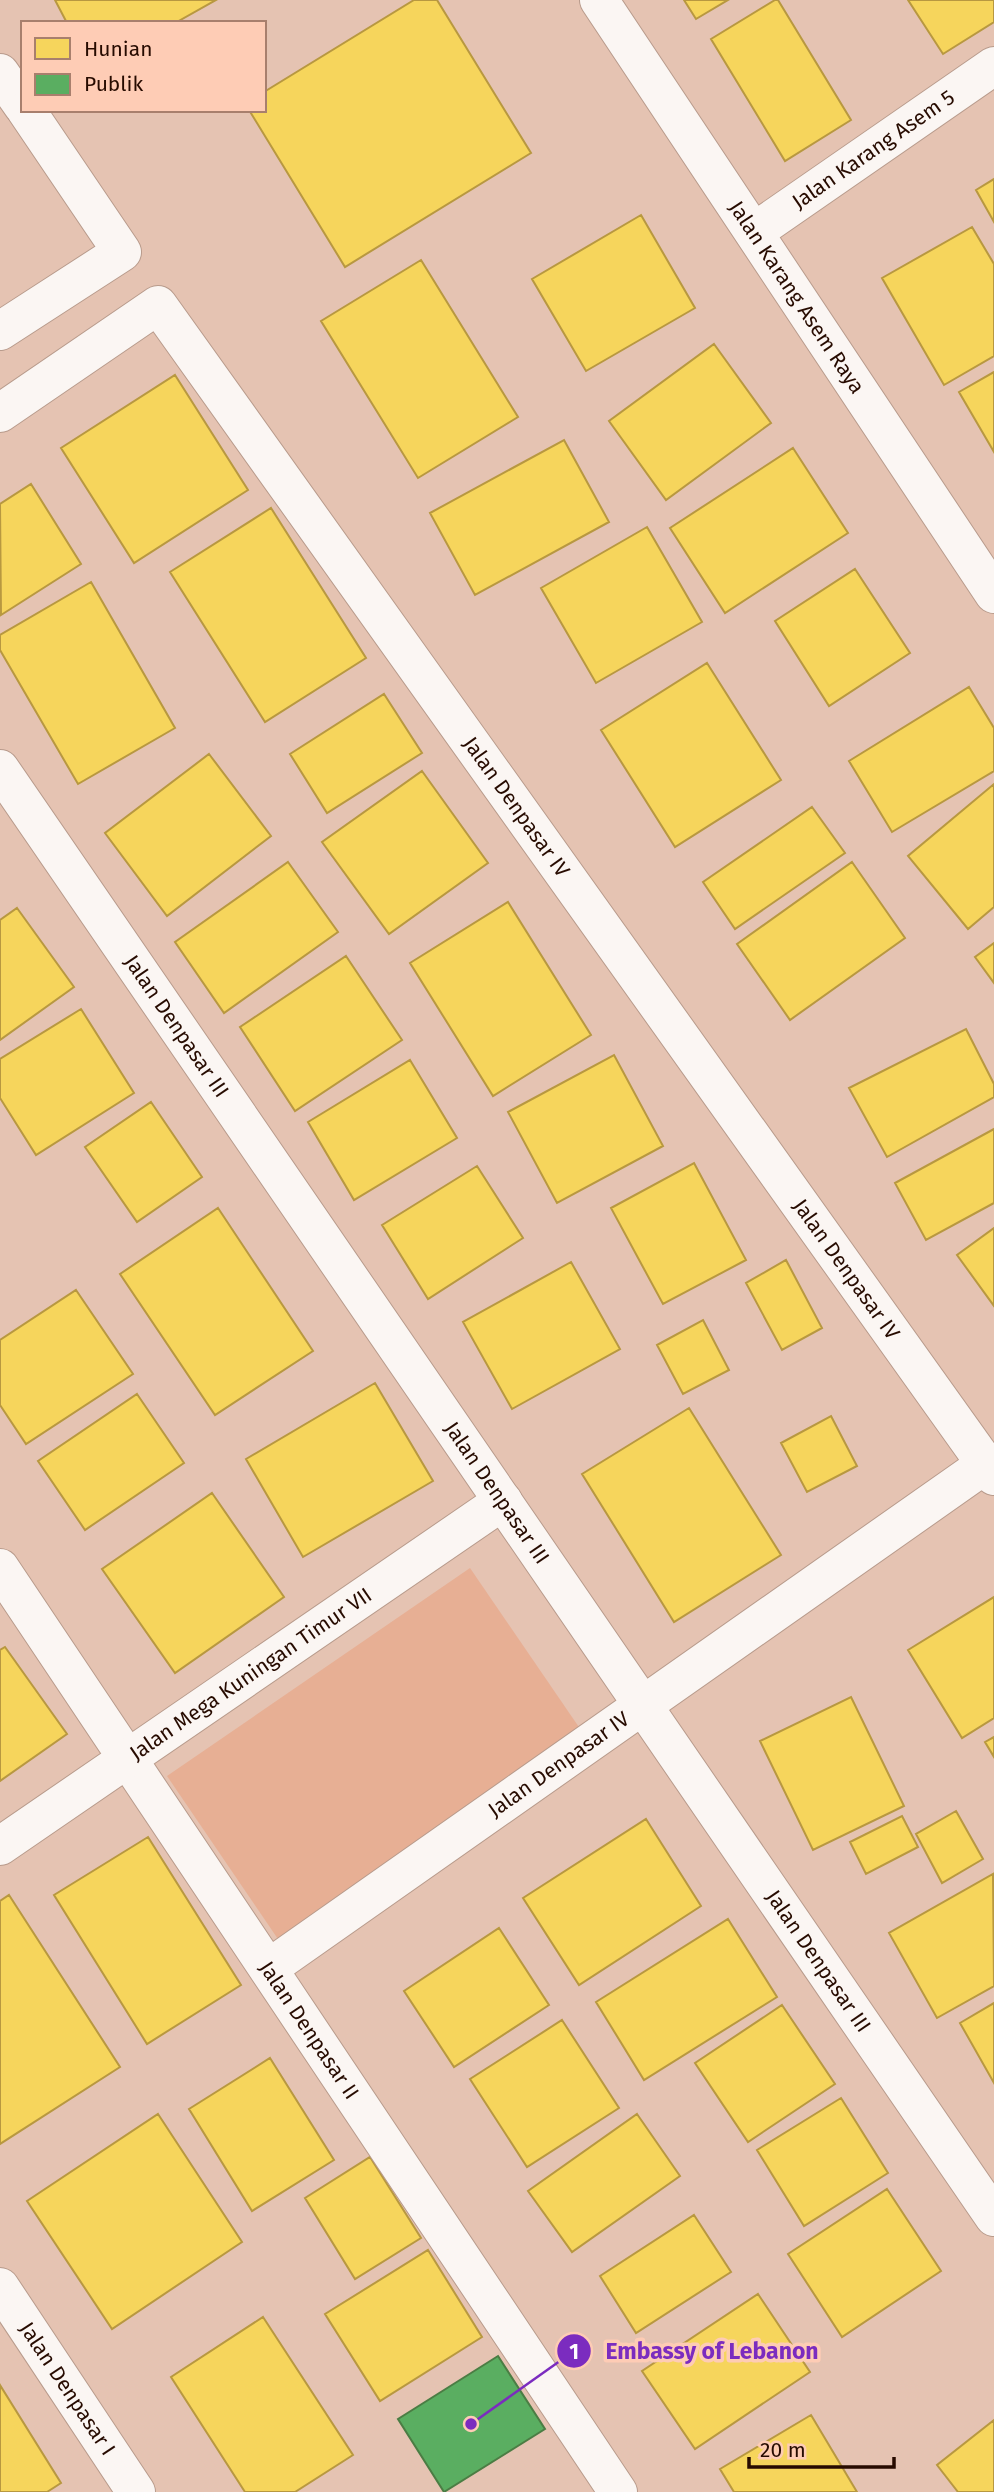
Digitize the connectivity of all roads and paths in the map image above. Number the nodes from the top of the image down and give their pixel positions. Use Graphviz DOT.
graph roads {
  1 [pos="599,0"];
  2 [pos="994,66"];
  3 [pos="0,73"];
  4 [pos="21,104"];
  5 [pos="27,112"];
  6 [pos="754,232"];
  7 [pos="0,331"];
  8 [pos="0,413"];
  9 [pos="994,594"];
  10 [pos="0,769"];
  11 [pos="990,1470"];
  12 [pos="503,1501"];
  13 [pos="0,1568"];
  14 [pos="643,1706"];
  15 [pos="128,1758"];
  16 [pos="0,1846"];
  17 [pos="269,1968"];
  18 [pos="994,2217"];
  19 [pos="0,2287"];
  20 [pos="136,2492"];
  21 [pos="618,2492"];
  1 -- 6 [label="street, Jalan Karang Asem Raya"];
  2 -- 6 [label="street, Jalan Karang Asem 5"];
  3 -- 4 [label="street"];
  5 -- 7 [label="street"];
  6 -- 9 [label="street, Jalan Karang Asem Raya"];
  8 -- 11 [label="street, Jalan Denpasar IV"];
  10 -- 12 [label="street, Jalan Denpasar III"];
  11 -- 14 [label="street, Jalan Denpasar IV"];
  12 -- 14 [label="street, Jalan Denpasar III"];
  12 -- 15 [label="street, Jalan Mega Kuningan Timur VII"];
  13 -- 15 [label="street, Jalan Denpasar II"];
  14 -- 17 [label="street, Jalan Denpasar IV"];
  14 -- 18 [label="street, Jalan Denpasar III"];
  15 -- 16 [label="street, Jalan Mega Kuningan Timur VII"];
  15 -- 17 [label="street, Jalan Denpasar II"];
  17 -- 21 [label="street, Jalan Denpasar II"];
  19 -- 20 [label="street, Jalan Denpasar I"];
}
